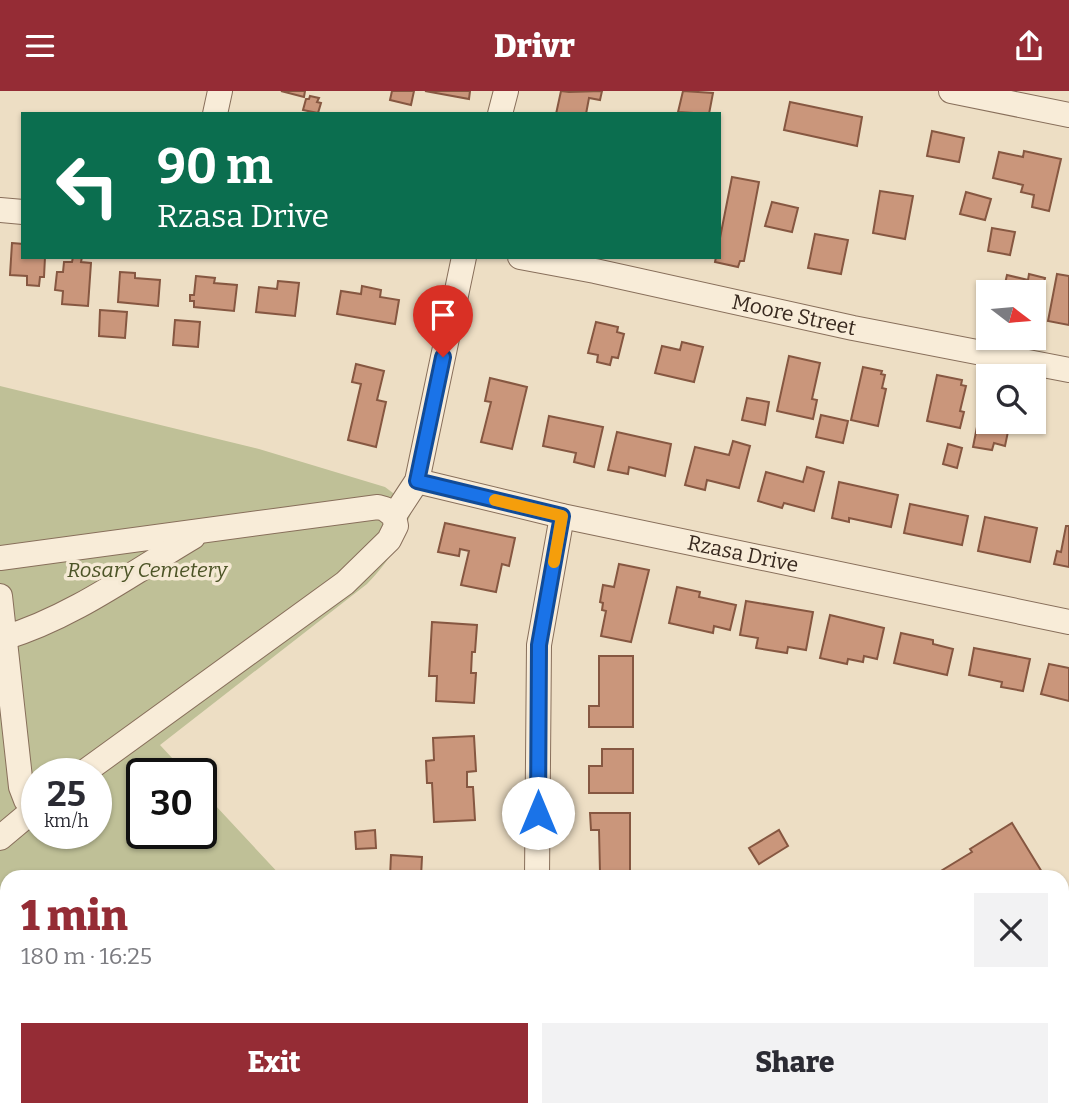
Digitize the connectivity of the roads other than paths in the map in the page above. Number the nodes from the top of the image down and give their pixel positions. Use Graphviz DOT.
graph roads {
  1 [pos="220,91"];
  2 [pos="506,91"];
  3 [pos="951,91"];
  4 [pos="215,112"];
  5 [pos="501,112"];
  6 [pos="1069,114"];
  7 [pos="0,210"];
  8 [pos="21,212"];
  9 [pos="464,259"];
  10 [pos="531,259"];
  11 [pos="1069,370"];
  12 [pos="417,481"];
  13 [pos="394,516"];
  14 [pos="562,516"];
  15 [pos="203,531"];
  16 [pos="0,558"];
  17 [pos="0,596"];
  18 [pos="1069,622"];
  19 [pos="4,638"];
  20 [pos="104,758"];
  21 [pos="21,787"];
  22 [pos="21,820"];
  23 [pos="0,838"];
  24 [pos="537,870"];
  1 -- 4 [label="street"];
  2 -- 5 [label="street"];
  3 -- 6 [label="street"];
  7 -- 8 [label="street"];
  9 -- 12 [label="street"];
  10 -- 11 [label="street, Moore Street"];
  12 -- 13 [label="street"];
  12 -- 14 [label="street, Rzasa Drive"];
  13 -- 15 [label="street"];
  13 -- 20 [label="street"];
  14 -- 18 [label="street, Rzasa Drive"];
  14 -- 24 [label="street"];
  15 -- 16 [label="street"];
  15 -- 19 [label="street"];
  17 -- 19 [label="street"];
  19 -- 21 [label="street"];
  22 -- 23 [label="street"];
}
